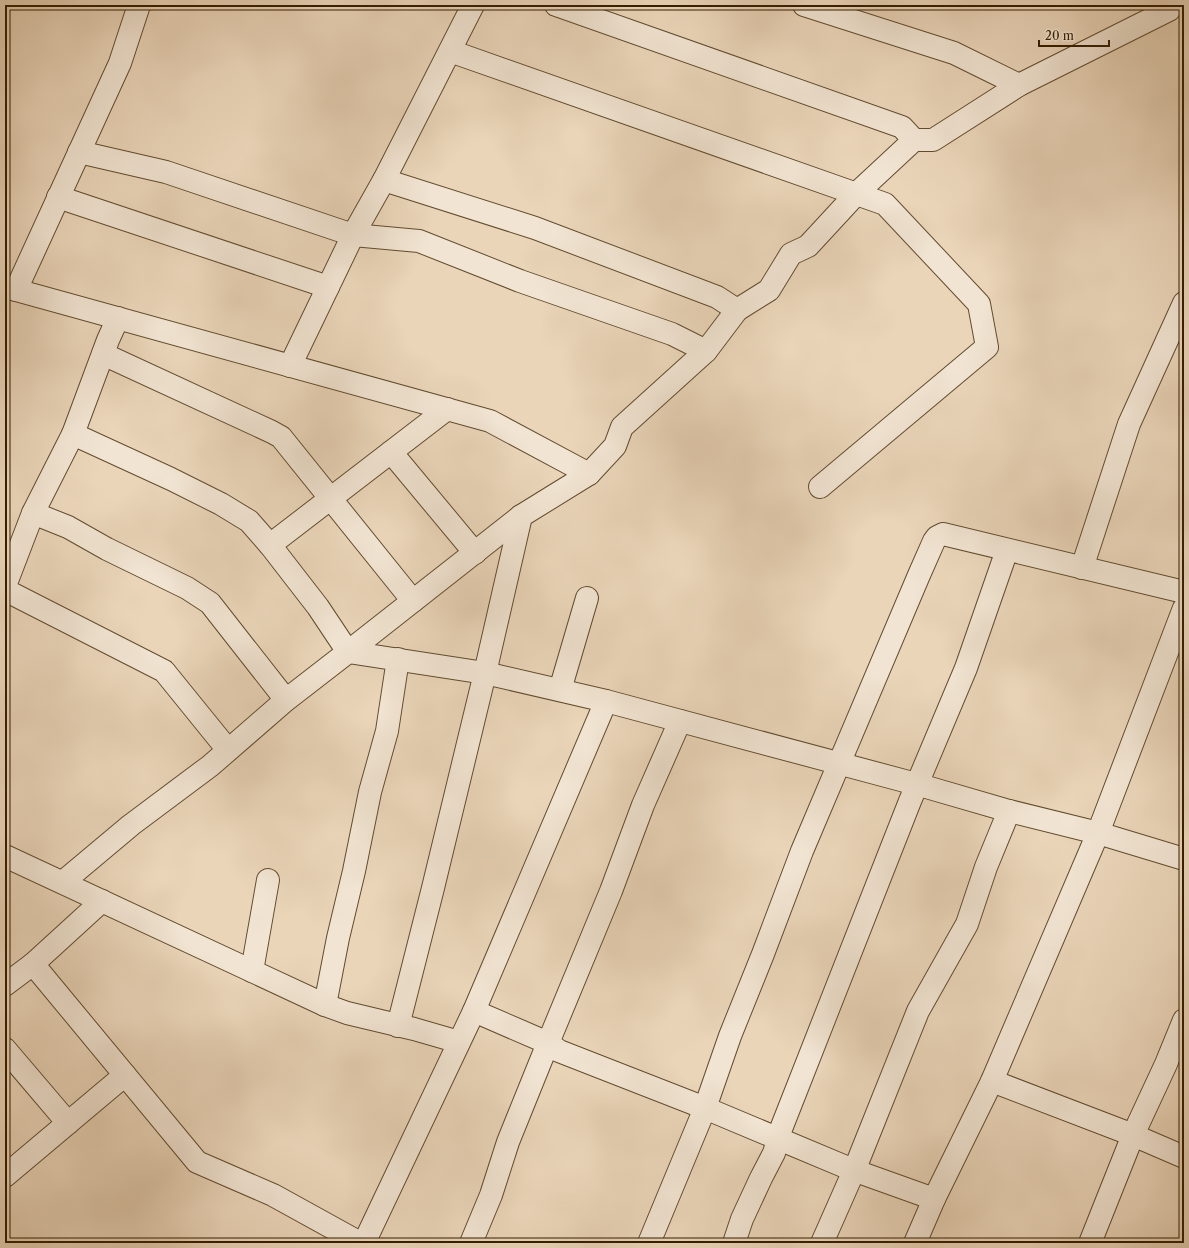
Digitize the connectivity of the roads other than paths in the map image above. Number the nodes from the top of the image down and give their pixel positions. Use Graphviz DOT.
graph roads {
  1 [pos="139,5"];
  2 [pos="473,5"];
  3 [pos="556,5"];
  4 [pos="804,5"];
  5 [pos="1165,7"];
  6 [pos="450,51"];
  7 [pos="1019,85"];
  8 [pos="914,140"];
  9 [pos="79,152"];
  10 [pos="384,180"];
  11 [pos="857,194"];
  12 [pos="58,197"];
  13 [pos="353,235"];
  14 [pos="328,287"];
  15 [pos="10,289"];
  16 [pos="1184,303"];
  17 [pos="737,310"];
  18 [pos="118,318"];
  19 [pos="706,351"];
  20 [pos="103,354"];
  21 [pos="290,366"];
  22 [pos="446,409"];
  23 [pos="73,434"];
  24 [pos="391,452"];
  25 [pos="589,474"];
  26 [pos="820,487"];
  27 [pos="331,498"];
  28 [pos="34,513"];
  29 [pos="521,516"];
  30 [pos="270,545"];
  31 [pos="1007,550"];
  32 [pos="475,553"];
  33 [pos="1082,568"];
  34 [pos="5,586"];
  35 [pos="5,590"];
  36 [pos="1184,592"];
  37 [pos="587,598"];
  38 [pos="412,602"];
  39 [pos="1184,608"];
  40 [pos="348,652"];
  41 [pos="398,659"];
  42 [pos="485,672"];
  43 [pos="560,690"];
  44 [pos="286,700"];
  45 [pos="606,701"];
  46 [pos="680,721"];
  47 [pos="228,750"];
  48 [pos="839,764"];
  49 [pos="916,784"];
  50 [pos="1009,811"];
  51 [pos="1098,833"];
  52 [pos="5,856"];
  53 [pos="1184,859"];
  54 [pos="268,880"];
  55 [pos="63,882"];
  56 [pos="102,900"];
  57 [pos="33,964"];
  58 [pos="252,971"];
  59 [pos="5,985"];
  60 [pos="325,1005"];
  61 [pos="474,1011"];
  62 [pos="1184,1020"];
  63 [pos="398,1026"];
  64 [pos="459,1042"];
  65 [pos="548,1043"];
  66 [pos="5,1049"];
  67 [pos="125,1075"];
  68 [pos="992,1081"];
  69 [pos="705,1108"];
  70 [pos="68,1123"];
  71 [pos="1133,1135"];
  72 [pos="777,1139"];
  73 [pos="1184,1157"];
  74 [pos="853,1170"];
  75 [pos="7,1171"];
  76 [pos="934,1199"];
  77 [pos="360,1243"];
  78 [pos="364,1243"];
  79 [pos="471,1243"];
  80 [pos="649,1243"];
  81 [pos="734,1243"];
  82 [pos="822,1243"];
  83 [pos="915,1243"];
  84 [pos="1090,1243"];
  1 -- 9 [label="street"];
  2 -- 6 [label="street"];
  3 -- 8 [label="street"];
  4 -- 7 [label="street"];
  5 -- 7 [label="street"];
  6 -- 10 [label="street"];
  6 -- 11 [label="street"];
  7 -- 8 [label="street"];
  8 -- 11 [label="street"];
  9 -- 12 [label="street"];
  9 -- 13 [label="street"];
  10 -- 13 [label="street"];
  10 -- 17 [label="street"];
  11 -- 17 [label="street"];
  11 -- 26 [label="street"];
  12 -- 14 [label="street"];
  12 -- 15 [label="street"];
  13 -- 14 [label="street"];
  13 -- 19 [label="street"];
  14 -- 21 [label="street"];
  15 -- 18 [label="street"];
  16 -- 33 [label="street"];
  17 -- 19 [label="street"];
  18 -- 20 [label="street"];
  18 -- 21 [label="street"];
  19 -- 25 [label="street"];
  20 -- 23 [label="street"];
  20 -- 27 [label="street"];
  21 -- 22 [label="street"];
  22 -- 24 [label="street"];
  22 -- 25 [label="street"];
  23 -- 28 [label="street"];
  23 -- 30 [label="street"];
  24 -- 27 [label="street"];
  24 -- 32 [label="street"];
  25 -- 29 [label="street"];
  27 -- 30 [label="street"];
  27 -- 38 [label="street"];
  28 -- 34 [label="street"];
  28 -- 44 [label="street"];
  29 -- 32 [label="street"];
  29 -- 42 [label="street"];
  30 -- 40 [label="street"];
  31 -- 33 [label="street"];
  31 -- 48 [label="street"];
  31 -- 49 [label="street"];
  32 -- 38 [label="street"];
  33 -- 36 [label="street"];
  35 -- 47 [label="street"];
  37 -- 43 [label="street"];
  38 -- 40 [label="street"];
  39 -- 51 [label="street"];
  40 -- 41 [label="street"];
  40 -- 44 [label="street"];
  41 -- 42 [label="street"];
  41 -- 60 [label="street"];
  42 -- 43 [label="street"];
  42 -- 63 [label="street"];
  43 -- 45 [label="street"];
  44 -- 47 [label="street"];
  45 -- 46 [label="street"];
  45 -- 61 [label="street"];
  46 -- 48 [label="street"];
  46 -- 65 [label="street"];
  47 -- 55 [label="street"];
  48 -- 49 [label="street"];
  48 -- 69 [label="street"];
  49 -- 50 [label="street"];
  49 -- 72 [label="street"];
  50 -- 51 [label="street"];
  50 -- 74 [label="street"];
  51 -- 53 [label="street"];
  51 -- 68 [label="street"];
  52 -- 55 [label="street"];
  54 -- 58 [label="street"];
  55 -- 56 [label="street"];
  56 -- 57 [label="street"];
  56 -- 58 [label="street"];
  57 -- 59 [label="street"];
  57 -- 67 [label="street"];
  58 -- 60 [label="street"];
  60 -- 63 [label="street"];
  61 -- 64 [label="street"];
  61 -- 65 [label="street"];
  62 -- 71 [label="street"];
  63 -- 64 [label="street"];
  64 -- 78 [label="street"];
  65 -- 69 [label="street"];
  65 -- 79 [label="street"];
  66 -- 70 [label="street"];
  67 -- 70 [label="street"];
  67 -- 77 [label="street"];
  68 -- 71 [label="street"];
  68 -- 76 [label="street"];
  69 -- 72 [label="street"];
  69 -- 80 [label="street"];
  70 -- 75 [label="street"];
  71 -- 73 [label="street"];
  71 -- 84 [label="street"];
  72 -- 74 [label="street"];
  72 -- 81 [label="street"];
  74 -- 76 [label="street"];
  74 -- 82 [label="street"];
  76 -- 83 [label="street"];
}
